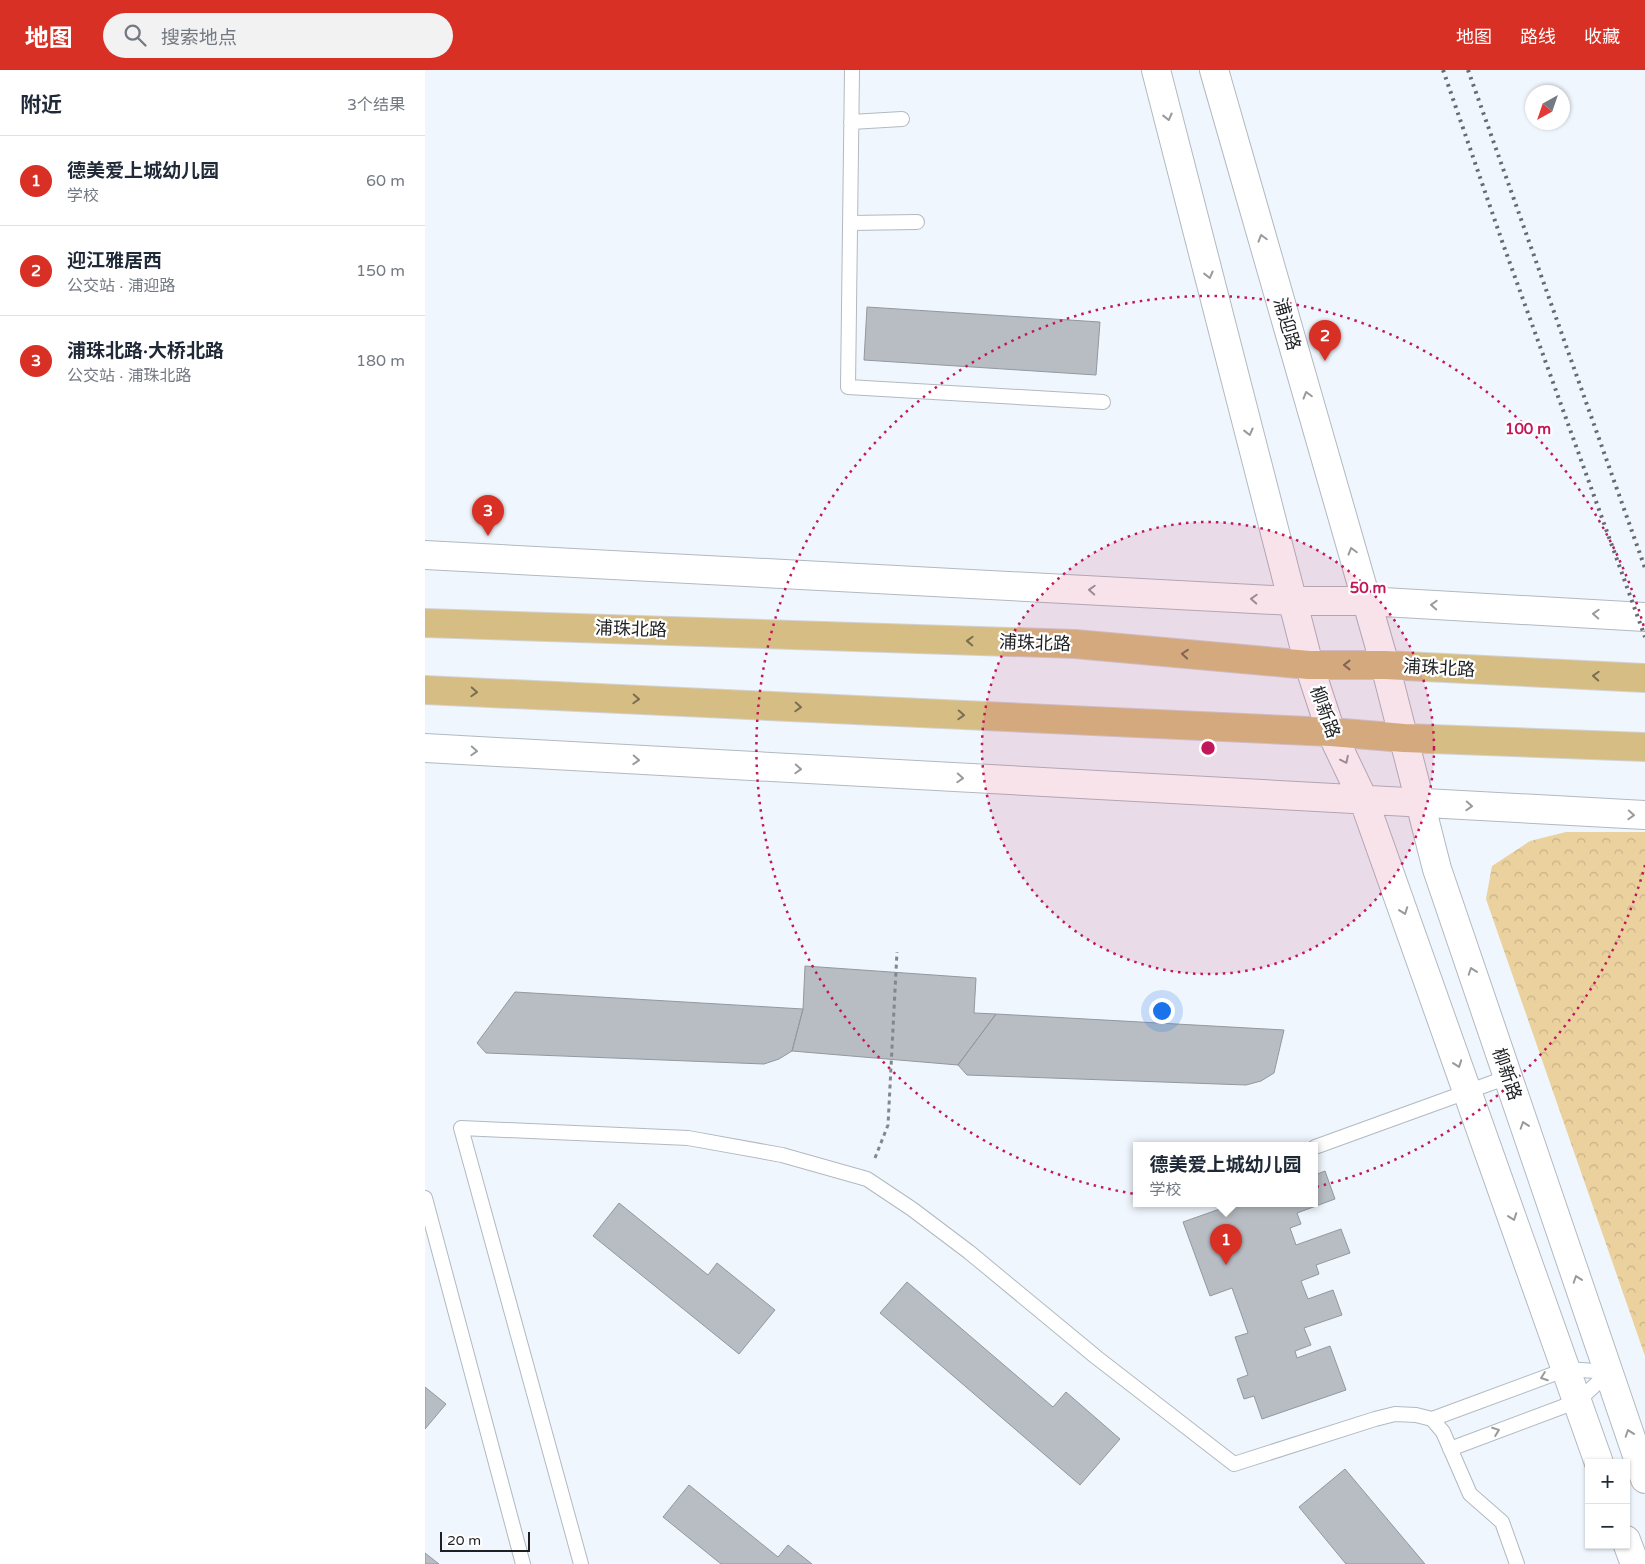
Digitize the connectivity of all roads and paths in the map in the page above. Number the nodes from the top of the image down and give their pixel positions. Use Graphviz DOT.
graph roads {
  1 [pos="852,70"];
  2 [pos="1156,70"];
  3 [pos="1214,70"];
  4 [pos="902,119"];
  5 [pos="851,122"];
  6 [pos="917,222"];
  7 [pos="850,223"];
  8 [pos="1103,402"];
  9 [pos="425,555"];
  10 [pos="1292,601"];
  11 [pos="1366,601"];
  12 [pos="1645,617"];
  13 [pos="425,623"];
  14 [pos="1309,665"];
  15 [pos="1385,665"];
  16 [pos="1645,678"];
  17 [pos="425,690"];
  18 [pos="1331,732"];
  19 [pos="1404,738"];
  20 [pos="425,748"];
  21 [pos="1645,748"];
  22 [pos="1365,801"];
  23 [pos="1420,804"];
  24 [pos="1645,815"];
  25 [pos="897,952"];
  26 [pos="1508,1077"];
  27 [pos="1468,1091"];
  28 [pos="1318,1145"];
  29 [pos="867,1179"];
  30 [pos="425,1198"];
  31 [pos="1567,1369"];
  32 [pos="1609,1372"];
  33 [pos="1578,1401"];
  34 [pos="1432,1419"];
  35 [pos="1450,1449"];
  36 [pos="1598,1459"];
  37 [pos="1645,1479"];
  38 [pos="1629,1549"];
  39 [pos="523,1564"];
  40 [pos="581,1564"];
  41 [pos="1517,1564"];
  42 [pos="1635,1564"];
  1 -- 5 [label="lane"];
  2 -- 10 [label="street, one-way"];
  11 -- 3 [label="street, 浦迎路, one-way"];
  4 -- 5 [label="lane"];
  5 -- 7 [label="lane"];
  6 -- 7 [label="lane"];
  7 -- 8 [label="lane"];
  10 -- 9 [label="street, one-way"];
  10 -- 11 [label="street"];
  10 -- 14 [label="street"];
  12 -- 11 [label="street, one-way"];
  11 -- 15 [label="street, 浦迎路"];
  14 -- 13 [label="main road, 浦珠北路, one-way"];
  15 -- 14 [label="main road, 浦珠北路, one-way"];
  14 -- 18 [label="street, 柳新路"];
  16 -- 15 [label="main road, 浦珠北路, one-way"];
  15 -- 19 [label="street, 柳新路"];
  17 -- 18 [label="main road, one-way"];
  18 -- 19 [label="main road"];
  18 -- 22 [label="street, 柳新路, one-way"];
  19 -- 21 [label="main road"];
  19 -- 23 [label="street, 柳新路"];
  20 -- 22 [label="street, one-way"];
  22 -- 23 [label="street"];
  22 -- 27 [label="street, 柳新路, one-way"];
  23 -- 24 [label="street, one-way"];
  26 -- 23 [label="street, 柳新路, one-way"];
  25 -- 29 [label="path"];
  26 -- 27 [label="lane"];
  32 -- 26 [label="street, 柳新路, one-way"];
  27 -- 28 [label="lane"];
  27 -- 31 [label="street, 柳新路, one-way"];
  29 -- 34 [label="lane"];
  29 -- 40 [label="lane"];
  30 -- 39 [label="lane"];
  31 -- 32 [label="lane"];
  31 -- 33 [label="street, 柳新路"];
  31 -- 34 [label="lane, one-way"];
  32 -- 33 [label="lane"];
  37 -- 32 [label="street, 柳新路, one-way"];
  35 -- 33 [label="lane, one-way"];
  33 -- 36 [label="street, 柳新路"];
  34 -- 35 [label="lane"];
  35 -- 41 [label="lane"];
  38 -- 42 [label="street"];
}
